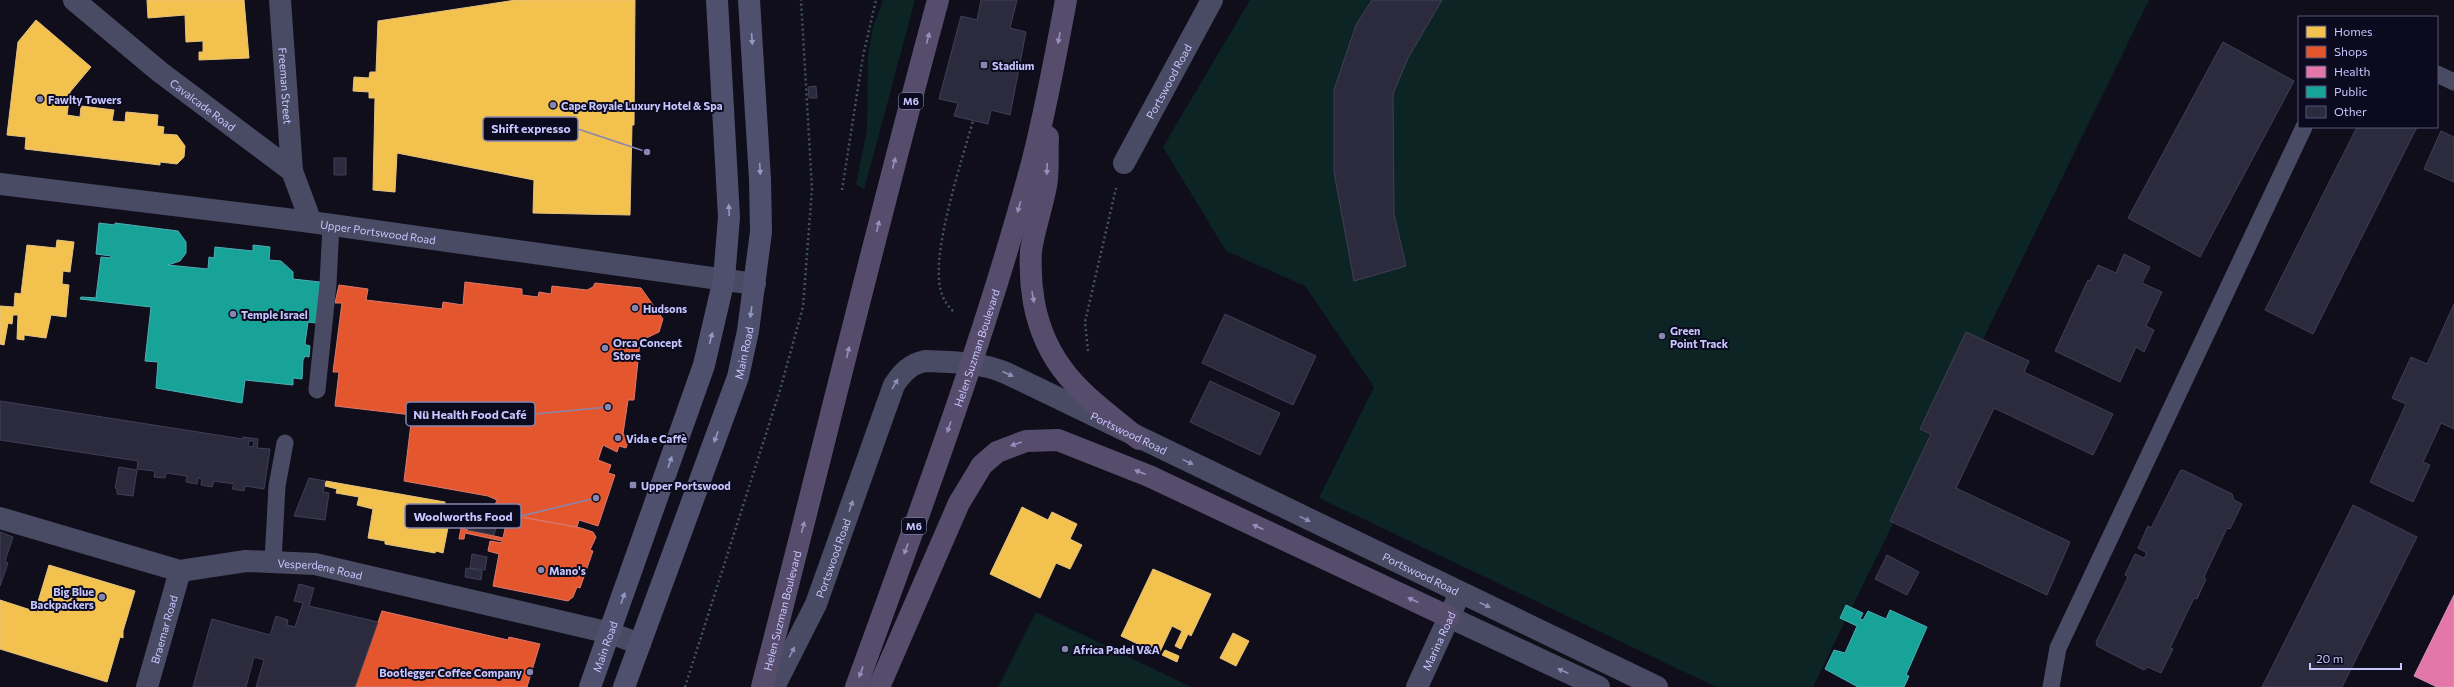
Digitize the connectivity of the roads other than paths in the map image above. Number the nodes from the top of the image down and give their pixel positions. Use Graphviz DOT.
graph roads {
  1 [pos="74,0"];
  2 [pos="280,0"];
  3 [pos="717,0"];
  4 [pos="750,0"];
  5 [pos="938,0"];
  6 [pos="1066,0"];
  7 [pos="1212,0"];
  8 [pos="2438,74"];
  9 [pos="2454,82"];
  10 [pos="1050,88"];
  11 [pos="2304,128"];
  12 [pos="1124,163"];
  13 [pos="292,171"];
  14 [pos="0,184"];
  15 [pos="321,224"];
  16 [pos="724,279"];
  17 [pos="755,284"];
  18 [pos="971,363"];
  19 [pos="317,390"];
  20 [pos="1139,439"];
  21 [pos="285,443"];
  22 [pos="0,518"];
  23 [pos="273,561"];
  24 [pos="180,571"];
  25 [pos="1460,593"];
  26 [pos="1449,617"];
  27 [pos="610,634"];
  28 [pos="640,644"];
  29 [pos="147,687"];
  30 [pos="590,687"];
  31 [pos="624,687"];
  32 [pos="762,687"];
  33 [pos="774,687"];
  34 [pos="856,687"];
  35 [pos="879,687"];
  36 [pos="1417,687"];
  37 [pos="1599,687"];
  38 [pos="1657,687"];
  39 [pos="2050,687"];
  1 -- 13 [label="street, Cavalcade Road"];
  2 -- 13 [label="street, Freeman Street"];
  16 -- 3 [label="main road, Main Road, one-way"];
  4 -- 17 [label="main road, Main Road, one-way"];
  32 -- 5 [label="main road, Helen Suzman Boulevard / M6, one-way"];
  6 -- 10 [label="main road, Helen Suzman Boulevard / M6, one-way"];
  7 -- 12 [label="street, Portswood Road"];
  8 -- 9 [label="lane"];
  10 -- 18 [label="main road, Helen Suzman Boulevard / M6, one-way"];
  10 -- 20 [label="main road, one-way"];
  11 -- 39 [label="lane"];
  13 -- 15 [label="street"];
  14 -- 15 [label="street, Upper Portswood Road"];
  15 -- 16 [label="street, Upper Portswood Road"];
  15 -- 19 [label="lane"];
  16 -- 17 [label="street, Upper Portswood Road"];
  27 -- 16 [label="main road, Main Road, one-way"];
  17 -- 28 [label="main road, Main Road, one-way"];
  18 -- 20 [label="street, Portswood Road, one-way"];
  33 -- 18 [label="street, Portswood Road, one-way"];
  18 -- 34 [label="main road, Helen Suzman Boulevard / M6, one-way"];
  20 -- 25 [label="street, Portswood Road, one-way"];
  21 -- 23 [label="lane"];
  22 -- 24 [label="street, Vesperdene Road"];
  23 -- 24 [label="street, Vesperdene Road"];
  23 -- 27 [label="street, Vesperdene Road"];
  24 -- 29 [label="street, Braemar Road"];
  25 -- 26 [label="street, Marina Road"];
  25 -- 38 [label="street, Portswood Road, one-way"];
  26 -- 35 [label="main road, one-way"];
  26 -- 36 [label="street, Marina Road"];
  37 -- 26 [label="street, one-way"];
  27 -- 28 [label="street, Vesperdene Road"];
  27 -- 30 [label="main road, Main Road"];
  28 -- 31 [label="main road, Main Road"];
}
